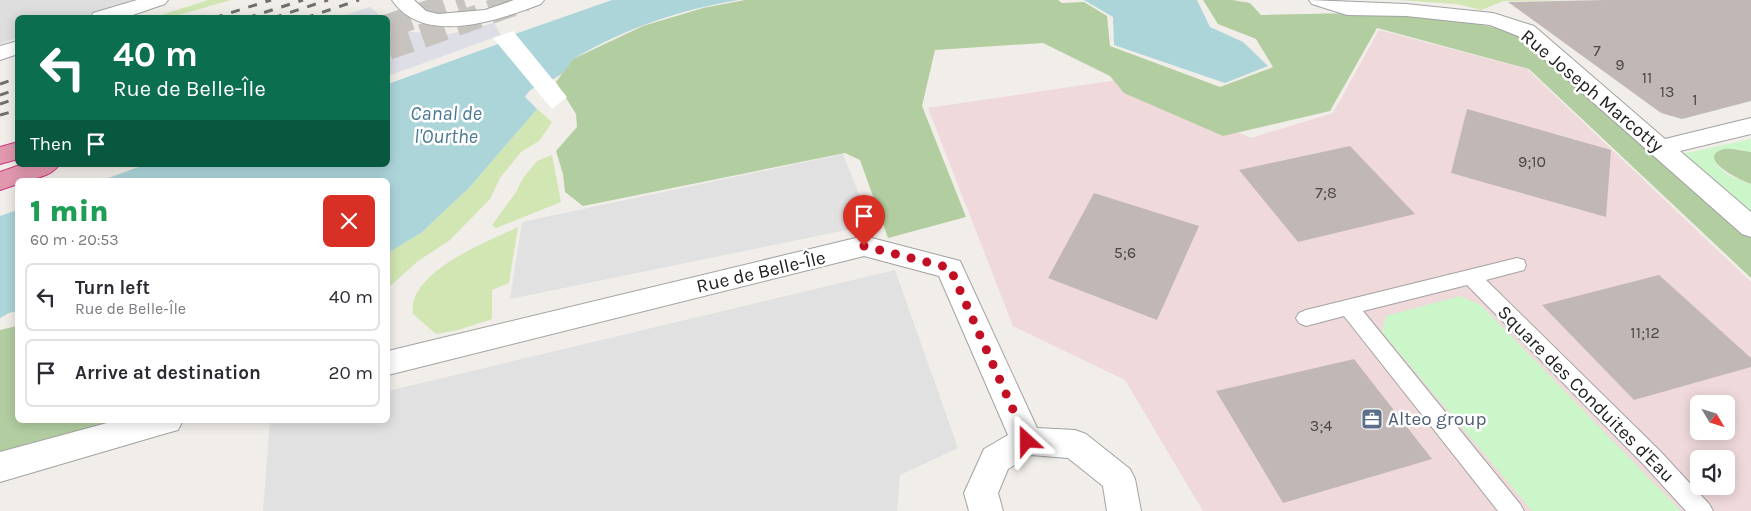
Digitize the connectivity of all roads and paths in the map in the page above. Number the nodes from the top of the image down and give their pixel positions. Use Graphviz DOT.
graph roads {
  1 [pos="158,0"];
  2 [pos="402,0"];
  3 [pos="534,0"];
  4 [pos="1319,0"];
  5 [pos="110,15"];
  6 [pos="15,48"];
  7 [pos="0,53"];
  8 [pos="1751,126"];
  9 [pos="1660,148"];
  10 [pos="15,151"];
  11 [pos="0,156"];
  12 [pos="40,167"];
  13 [pos="0,181"];
  14 [pos="1751,227"];
  15 [pos="1517,265"];
  16 [pos="1470,277"];
  17 [pos="1348,307"];
  18 [pos="1306,318"];
  19 [pos="390,363"];
  20 [pos="156,423"];
  21 [pos="1027,441"];
  22 [pos="0,467"];
  23 [pos="986,511"];
  24 [pos="1124,511"];
  25 [pos="1512,511"];
  26 [pos="1701,511"];
  1 -- 5 [label="street"];
  2 -- 3 [label="street"];
  4 -- 9 [label="street, Rue Joseph Marcotty"];
  6 -- 7 [label="street"];
  8 -- 9 [label="street"];
  9 -- 14 [label="street, Rue Joseph Marcotty"];
  10 -- 11 [label="highway"];
  12 -- 13 [label="highway"];
  15 -- 16 [label="lane"];
  16 -- 17 [label="lane"];
  16 -- 26 [label="lane, Square des Conduites d'Eau"];
  17 -- 18 [label="lane"];
  17 -- 25 [label="lane"];
  19 -- 21 [label="street, Rue de Belle-Île"];
  20 -- 22 [label="street"];
  21 -- 23 [label="street"];
  21 -- 24 [label="street"];
}
